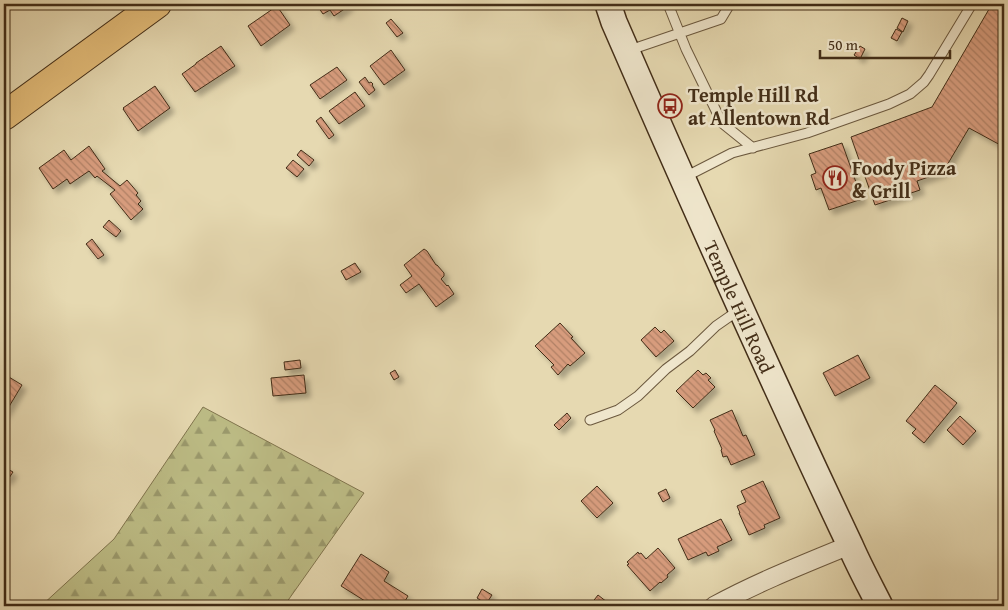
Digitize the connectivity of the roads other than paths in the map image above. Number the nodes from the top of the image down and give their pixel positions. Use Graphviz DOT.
graph roads {
  1 [pos="157,4"];
  2 [pos="608,4"];
  3 [pos="668,4"];
  4 [pos="730,4"];
  5 [pos="972,4"];
  6 [pos="680,34"];
  7 [pos="627,51"];
  8 [pos="4,116"];
  9 [pos="753,148"];
  10 [pos="683,178"];
  11 [pos="741,309"];
  12 [pos="590,420"];
  13 [pos="850,546"];
  14 [pos="714,606"];
  15 [pos="880,606"];
  1 -- 8 [label="main road"];
  2 -- 7 [label="main road, Temple Hill Road"];
  3 -- 6 [label="lane"];
  4 -- 6 [label="lane"];
  5 -- 9 [label="lane"];
  6 -- 7 [label="lane"];
  6 -- 9 [label="lane"];
  7 -- 10 [label="main road, Temple Hill Road"];
  9 -- 10 [label="lane"];
  10 -- 11 [label="main road, Temple Hill Road"];
  11 -- 12 [label="lane"];
  11 -- 13 [label="main road, Temple Hill Road"];
  13 -- 14 [label="street"];
  13 -- 15 [label="main road, Temple Hill Road"];
}
